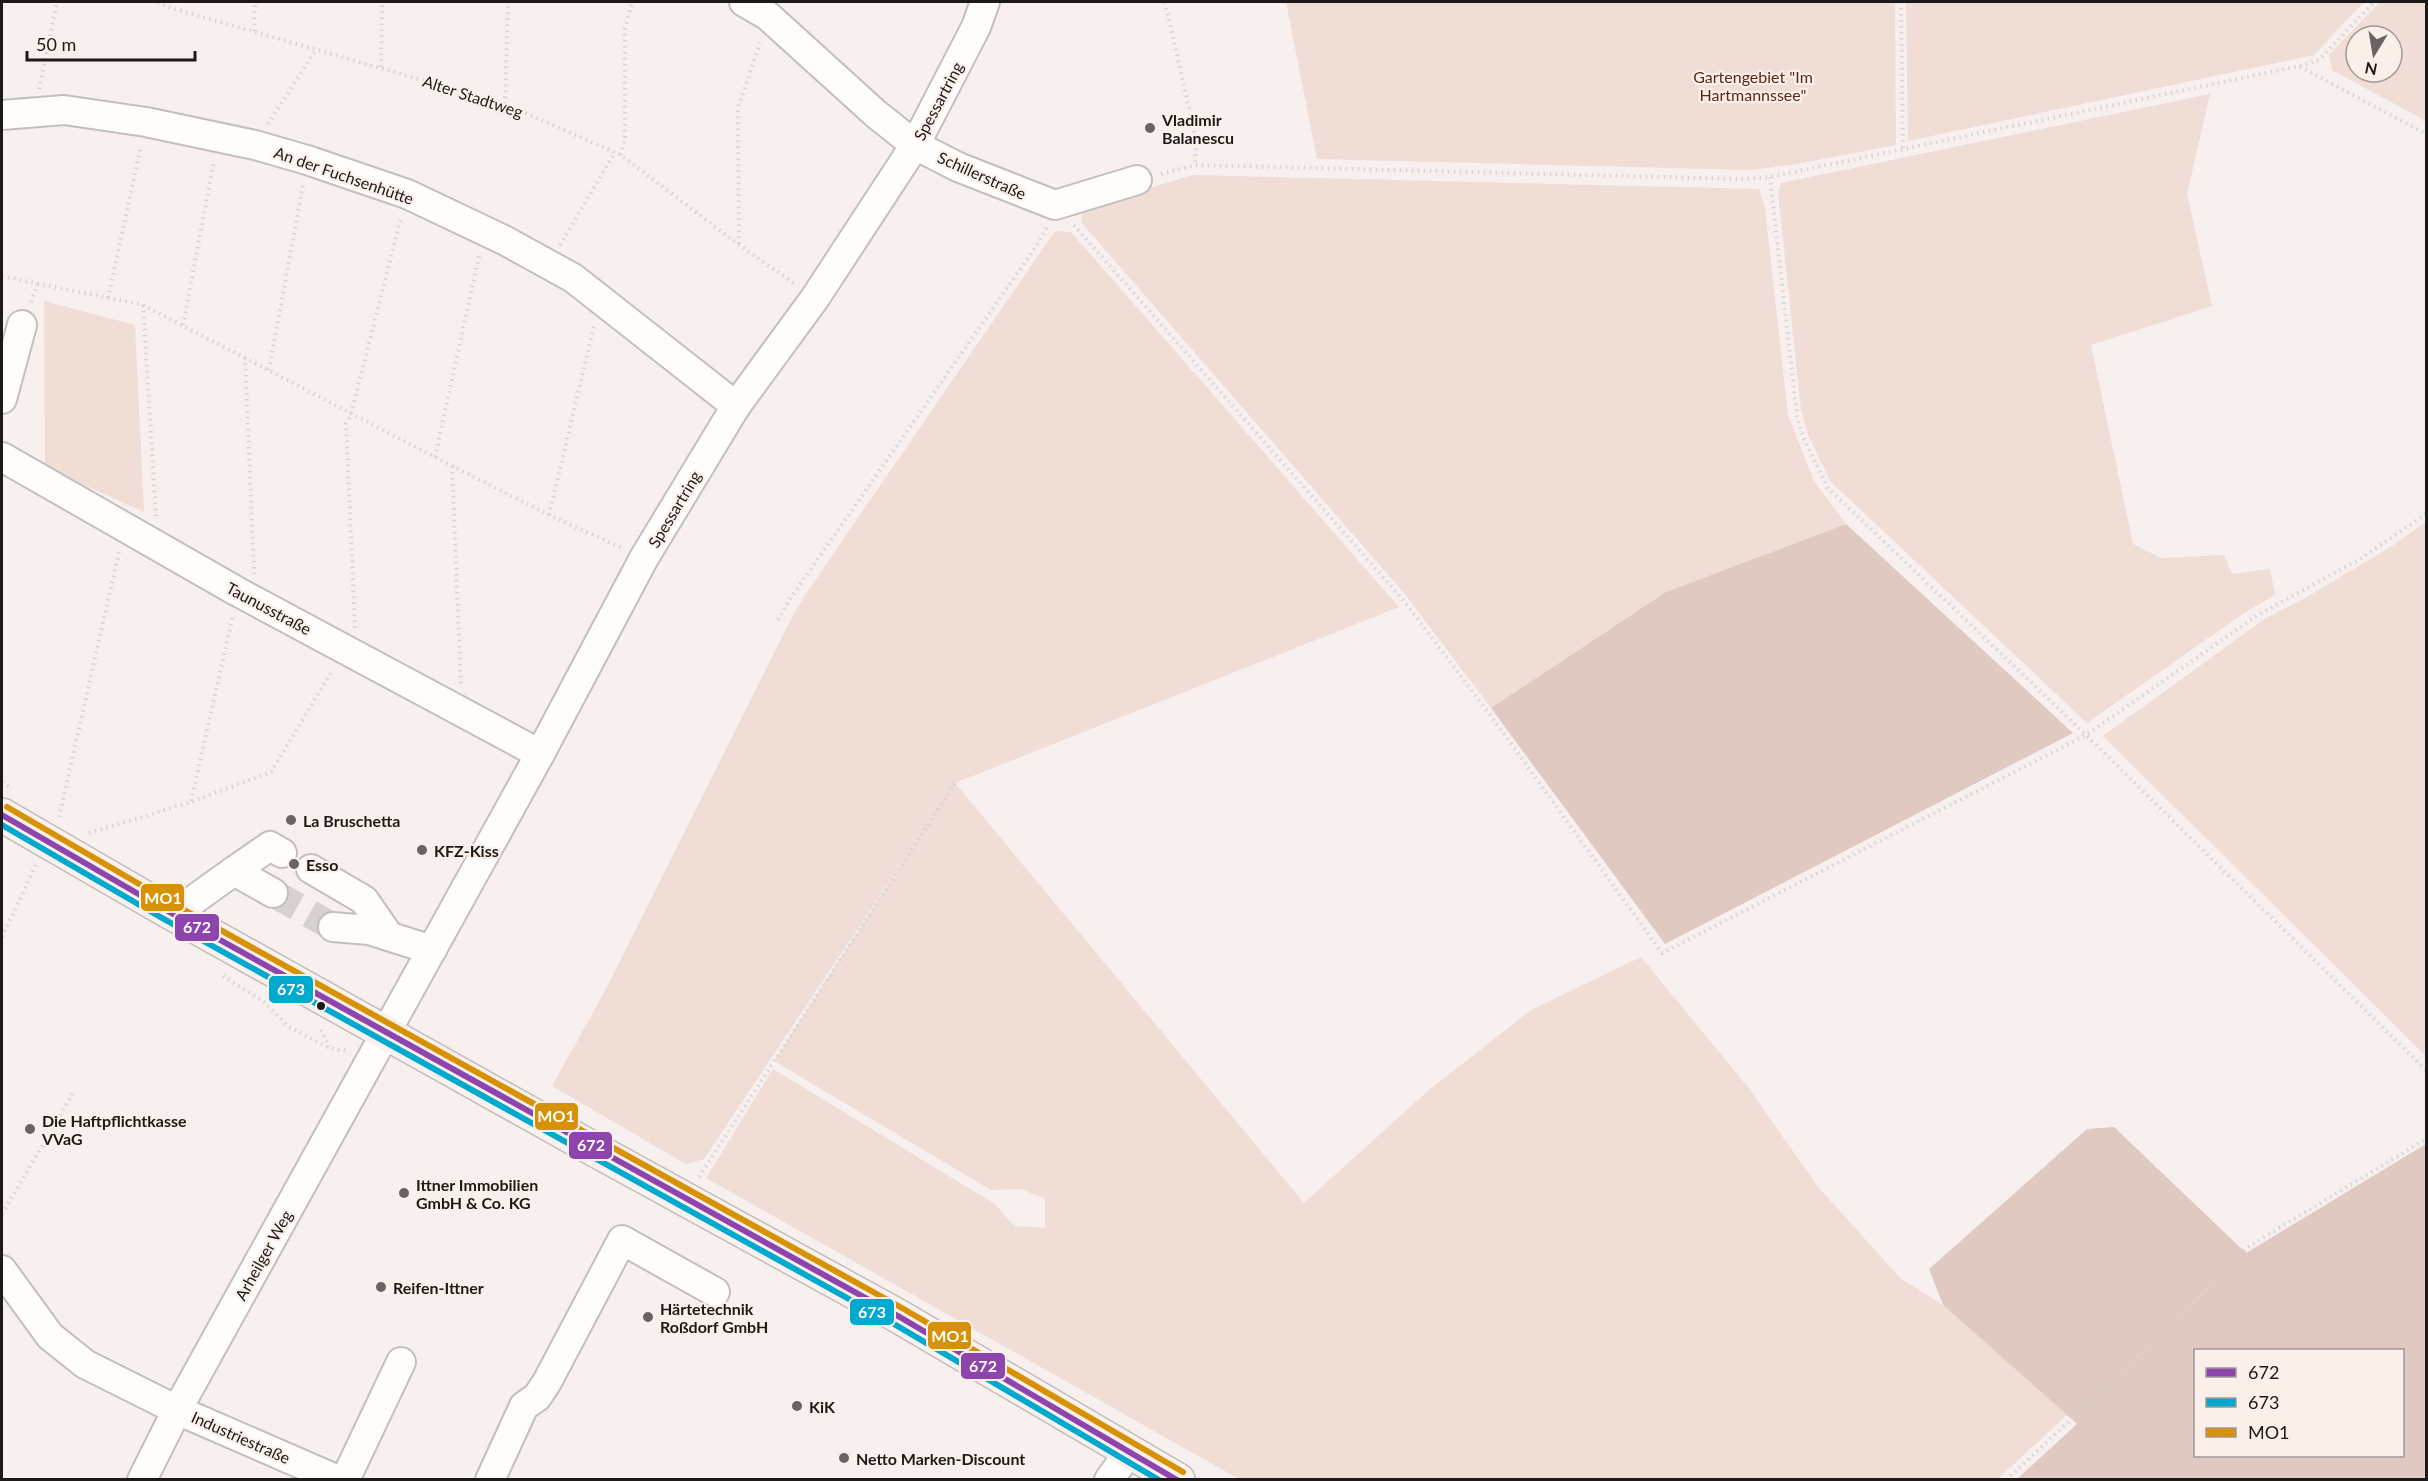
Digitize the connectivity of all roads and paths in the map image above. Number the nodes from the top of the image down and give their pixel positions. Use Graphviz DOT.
graph roads {
  1 [pos="57,2"];
  2 [pos="158,2"];
  3 [pos="255,2"];
  4 [pos="382,2"];
  5 [pos="508,2"];
  6 [pos="632,2"];
  7 [pos="744,2"];
  8 [pos="985,2"];
  9 [pos="1165,2"];
  10 [pos="1900,2"];
  11 [pos="2374,2"];
  12 [pos="768,16"];
  13 [pos="254,31"];
  14 [pos="317,48"];
  15 [pos="2299,66"];
  16 [pos="381,67"];
  17 [pos="506,104"];
  18 [pos="34,111"];
  19 [pos="2,115"];
  20 [pos="146,122"];
  21 [pos="2427,134"];
  22 [pos="219,136"];
  23 [pos="255,145"];
  24 [pos="915,145"];
  25 [pos="1903,149"];
  26 [pos="615,152"];
  27 [pos="621,155"];
  28 [pos="307,160"];
  29 [pos="1195,165"];
  30 [pos="1770,177"];
  31 [pos="1137,180"];
  32 [pos="407,194"];
  33 [pos="1055,205"];
  34 [pos="484,232"];
  35 [pos="739,245"];
  36 [pos="549,263"];
  37 [pos="2,276"];
  38 [pos="108,298"];
  39 [pos="815,298"];
  40 [pos="600,299"];
  41 [pos="143,305"];
  42 [pos="22,325"];
  43 [pos="183,325"];
  44 [pos="245,356"];
  45 [pos="268,370"];
  46 [pos="2,399"];
  47 [pos="736,406"];
  48 [pos="351,414"];
  49 [pos="2,457"];
  50 [pos="435,457"];
  51 [pos="452,465"];
  52 [pos="549,514"];
  53 [pos="2427,514"];
  54 [pos="125,528"];
  55 [pos="158,545"];
  56 [pos="644,558"];
  57 [pos="247,597"];
  58 [pos="778,621"];
  59 [pos="345,649"];
  60 [pos="462,713"];
  61 [pos="2086,735"];
  62 [pos="540,754"];
  63 [pos="955,783"];
  64 [pos="191,802"];
  65 [pos="2,815"];
  66 [pos="58,818"];
  67 [pos="84,834"];
  68 [pos="282,853"];
  69 [pos="38,862"];
  70 [pos="311,869"];
  71 [pos="234,871"];
  72 [pos="273,893"];
  73 [pos="166,910"];
  74 [pos="333,927"];
  75 [pos="389,936"];
  76 [pos="2,937"];
  77 [pos="432,950"];
  78 [pos="386,1032"];
  79 [pos="2427,1070"];
  80 [pos="74,1091"];
  81 [pos="54,1126"];
  82 [pos="47,1138"];
  83 [pos="2427,1139"];
  84 [pos="686,1198"];
  85 [pos="2,1214"];
  86 [pos="2,1270"];
  87 [pos="715,1292"];
  88 [pos="401,1362"];
  89 [pos="177,1410"];
  90 [pos="1129,1452"];
  91 [pos="142,1479"];
  92 [pos="338,1479"];
  93 [pos="345,1479"];
  94 [pos="490,1479"];
  95 [pos="1109,1479"];
  96 [pos="1178,1479"];
  97 [pos="2006,1479"];
  1 -- 18 [label="path"];
  2 -- 13 [label="path, Alter Stadtweg"];
  3 -- 13 [label="path"];
  4 -- 16 [label="path"];
  5 -- 17 [label="path"];
  6 -- 27 [label="path"];
  7 -- 12 [label="street, Schillerstraße"];
  8 -- 24 [label="street, Spessartring"];
  9 -- 29 [label="path"];
  10 -- 25 [label="path"];
  11 -- 15 [label="path"];
  12 -- 24 [label="street, Schillerstraße"];
  12 -- 35 [label="path"];
  13 -- 14 [label="path, Alter Stadtweg"];
  14 -- 16 [label="path, Alter Stadtweg"];
  14 -- 23 [label="path"];
  15 -- 21 [label="path"];
  15 -- 25 [label="path"];
  16 -- 17 [label="path, Alter Stadtweg"];
  17 -- 26 [label="path, Alter Stadtweg"];
  18 -- 19 [label="street, An der Fuchsenhütte"];
  18 -- 20 [label="street, An der Fuchsenhütte"];
  20 -- 22 [label="street, An der Fuchsenhütte"];
  20 -- 38 [label="path"];
  22 -- 23 [label="street, An der Fuchsenhütte"];
  22 -- 43 [label="path"];
  23 -- 28 [label="street, An der Fuchsenhütte"];
  24 -- 33 [label="street, Schillerstraße"];
  24 -- 39 [label="street, Spessartring"];
  25 -- 30 [label="path"];
  26 -- 27 [label="path, Alter Stadtweg"];
  26 -- 36 [label="path"];
  27 -- 35 [label="path, Alter Stadtweg"];
  28 -- 32 [label="street, An der Fuchsenhütte"];
  28 -- 45 [label="path"];
  29 -- 30 [label="path"];
  29 -- 31 [label="path"];
  30 -- 61 [label="path"];
  31 -- 33 [label="street"];
  32 -- 34 [label="street, An der Fuchsenhütte"];
  32 -- 48 [label="path"];
  33 -- 58 [label="path"];
  33 -- 61 [label="path"];
  34 -- 36 [label="street, An der Fuchsenhütte"];
  34 -- 50 [label="path"];
  35 -- 39 [label="path, Alter Stadtweg"];
  36 -- 40 [label="street, An der Fuchsenhütte"];
  37 -- 38 [label="path"];
  38 -- 41 [label="path"];
  39 -- 47 [label="street, Spessartring"];
  40 -- 47 [label="street, An der Fuchsenhütte"];
  40 -- 52 [label="path"];
  41 -- 43 [label="path"];
  41 -- 55 [label="path"];
  42 -- 46 [label="street"];
  43 -- 44 [label="path"];
  44 -- 45 [label="path"];
  44 -- 57 [label="path"];
  45 -- 48 [label="path"];
  47 -- 56 [label="street, Spessartring"];
  48 -- 50 [label="path"];
  48 -- 59 [label="path"];
  49 -- 54 [label="street, Taunusstraße"];
  50 -- 51 [label="path"];
  51 -- 52 [label="path"];
  51 -- 60 [label="path"];
  52 -- 56 [label="path"];
  53 -- 61 [label="path"];
  54 -- 55 [label="street, Taunusstraße"];
  54 -- 66 [label="path"];
  55 -- 57 [label="street, Taunusstraße"];
  56 -- 62 [label="street, Spessartring"];
  57 -- 59 [label="street, Taunusstraße"];
  57 -- 64 [label="path"];
  59 -- 60 [label="street, Taunusstraße"];
  59 -- 64 [label="path"];
  60 -- 62 [label="street, Taunusstraße"];
  61 -- 79 [label="path"];
  62 -- 77 [label="street, Spessartring"];
  63 -- 84 [label="path"];
  64 -- 67 [label="path"];
  65 -- 73 [label="main road"];
  68 -- 71 [label="street"];
  69 -- 76 [label="path"];
  70 -- 75 [label="street"];
  71 -- 72 [label="street"];
  71 -- 73 [label="street"];
  73 -- 78 [label="main road"];
  74 -- 75 [label="street"];
  75 -- 77 [label="street"];
  77 -- 78 [label="street, Spessartring"];
  78 -- 84 [label="main road"];
  78 -- 89 [label="street, Arheilger Weg"];
  80 -- 81 [label="path"];
  82 -- 85 [label="path"];
  83 -- 97 [label="path"];
  84 -- 90 [label="main road"];
  86 -- 89 [label="street, Industriestraße"];
  87 -- 94 [label="street"];
  88 -- 93 [label="street"];
  89 -- 91 [label="street, Arheilger Weg"];
  89 -- 92 [label="street, Industriestraße"];
  90 -- 95 [label="street"];
  90 -- 96 [label="main road"];
}
